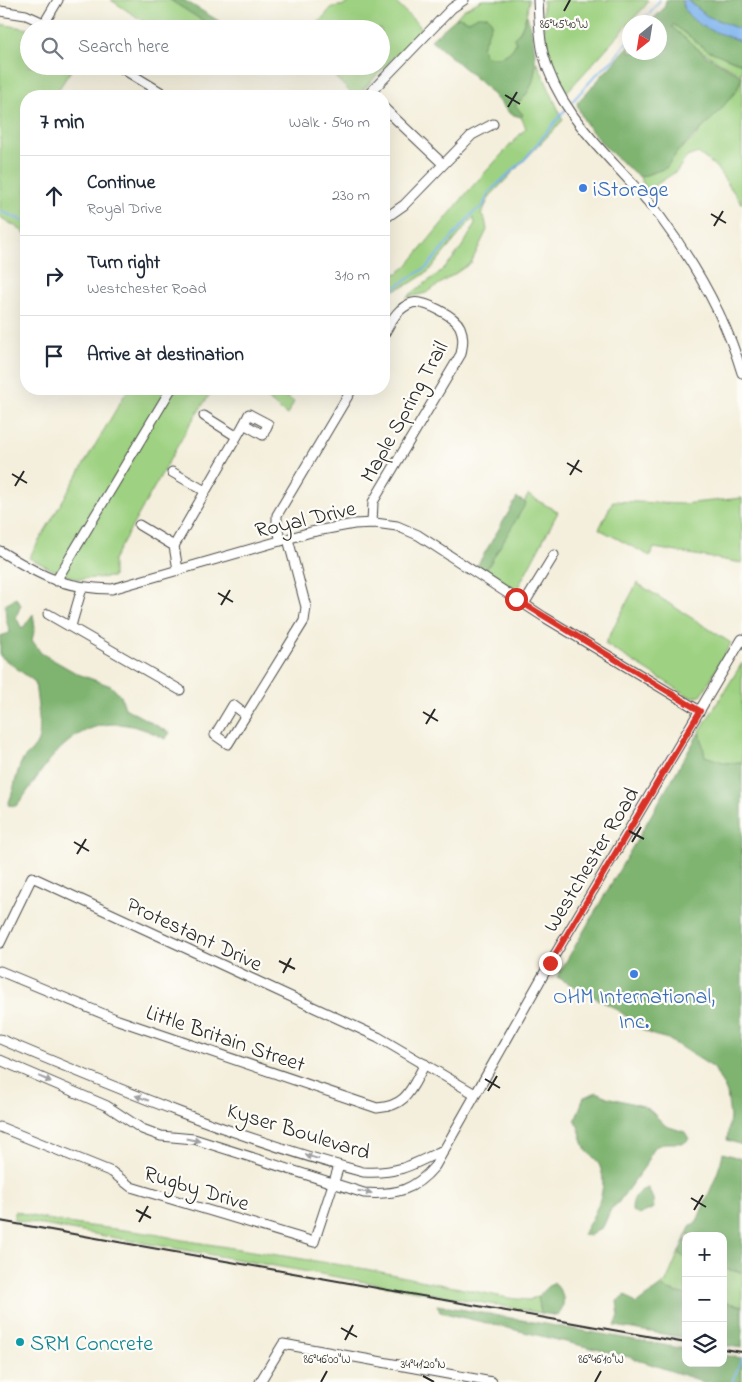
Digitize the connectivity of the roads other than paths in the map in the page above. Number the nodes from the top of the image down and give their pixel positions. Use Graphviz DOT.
graph roads {
  1 [pos="58,0"];
  2 [pos="464,0"];
  3 [pos="538,0"];
  4 [pos="0,11"];
  5 [pos="40,20"];
  6 [pos="46,20"];
  7 [pos="390,73"];
  8 [pos="133,75"];
  9 [pos="388,75"];
  10 [pos="157,90"];
  11 [pos="374,90"];
  12 [pos="390,114"];
  13 [pos="493,124"];
  14 [pos="443,164"];
  15 [pos="390,215"];
  16 [pos="390,324"];
  17 [pos="742,373"];
  18 [pos="167,395"];
  19 [pos="348,395"];
  20 [pos="204,416"];
  21 [pos="244,424"];
  22 [pos="236,436"];
  23 [pos="172,472"];
  24 [pos="205,491"];
  25 [pos="372,523"];
  26 [pos="139,525"];
  27 [pos="284,540"];
  28 [pos="174,546"];
  29 [pos="0,551"];
  30 [pos="554,555"];
  31 [pos="178,570"];
  32 [pos="56,580"];
  33 [pos="82,588"];
  34 [pos="524,604"];
  35 [pos="48,614"];
  36 [pos="71,626"];
  37 [pos="742,639"];
  38 [pos="180,690"];
  39 [pos="700,711"];
  40 [pos="246,714"];
  41 [pos="0,944"];
  42 [pos="0,970"];
  43 [pos="0,1039"];
  44 [pos="0,1060"];
  45 [pos="425,1064"];
  46 [pos="475,1094"];
  47 [pos="0,1127"];
  48 [pos="441,1151"];
  49 [pos="339,1166"];
  50 [pos="333,1183"];
  51 [pos="461,1379"];
  52 [pos="260,1382"];
  53 [pos="492,1382"];
  1 -- 6 [label="street"];
  2 -- 7 [label="street"];
  3 -- 17 [label="street"];
  4 -- 5 [label="street"];
  8 -- 10 [label="street"];
  9 -- 11 [label="street"];
  12 -- 14 [label="street"];
  13 -- 14 [label="street"];
  14 -- 15 [label="street"];
  16 -- 25 [label="street, Maple Spring Trail"];
  18 -- 32 [label="street"];
  19 -- 27 [label="street"];
  20 -- 22 [label="street"];
  21 -- 22 [label="street"];
  22 -- 24 [label="street"];
  23 -- 24 [label="street"];
  24 -- 28 [label="street"];
  25 -- 27 [label="street, Royal Drive"];
  25 -- 34 [label="street, Royal Drive"];
  26 -- 28 [label="street"];
  27 -- 31 [label="street, Royal Drive"];
  27 -- 40 [label="street"];
  28 -- 31 [label="street"];
  29 -- 32 [label="street, Royal Drive"];
  30 -- 34 [label="street"];
  31 -- 33 [label="street, Royal Drive"];
  32 -- 33 [label="street, Royal Drive"];
  33 -- 36 [label="street"];
  34 -- 39 [label="street, Royal Drive"];
  35 -- 36 [label="street"];
  36 -- 38 [label="street"];
  37 -- 39 [label="street, Westchester Road"];
  39 -- 46 [label="street, Westchester Road"];
  41 -- 45 [label="street, Protestant Drive"];
  42 -- 45 [label="street, Little Britain Street"];
  49 -- 43 [label="street, Kyser Boulevard, one-way"];
  44 -- 50 [label="street, Kyser Boulevard, one-way"];
  45 -- 46 [label="street, Protestant Drive"];
  46 -- 48 [label="street, Westchester Road"];
  47 -- 50 [label="street, Rugby Drive"];
  48 -- 49 [label="street, Kyser Boulevard"];
  50 -- 48 [label="street, Kyser Boulevard, one-way"];
  49 -- 50 [label="street, Rugby Drive"];
  51 -- 52 [label="street"];
  51 -- 53 [label="street"];
}
